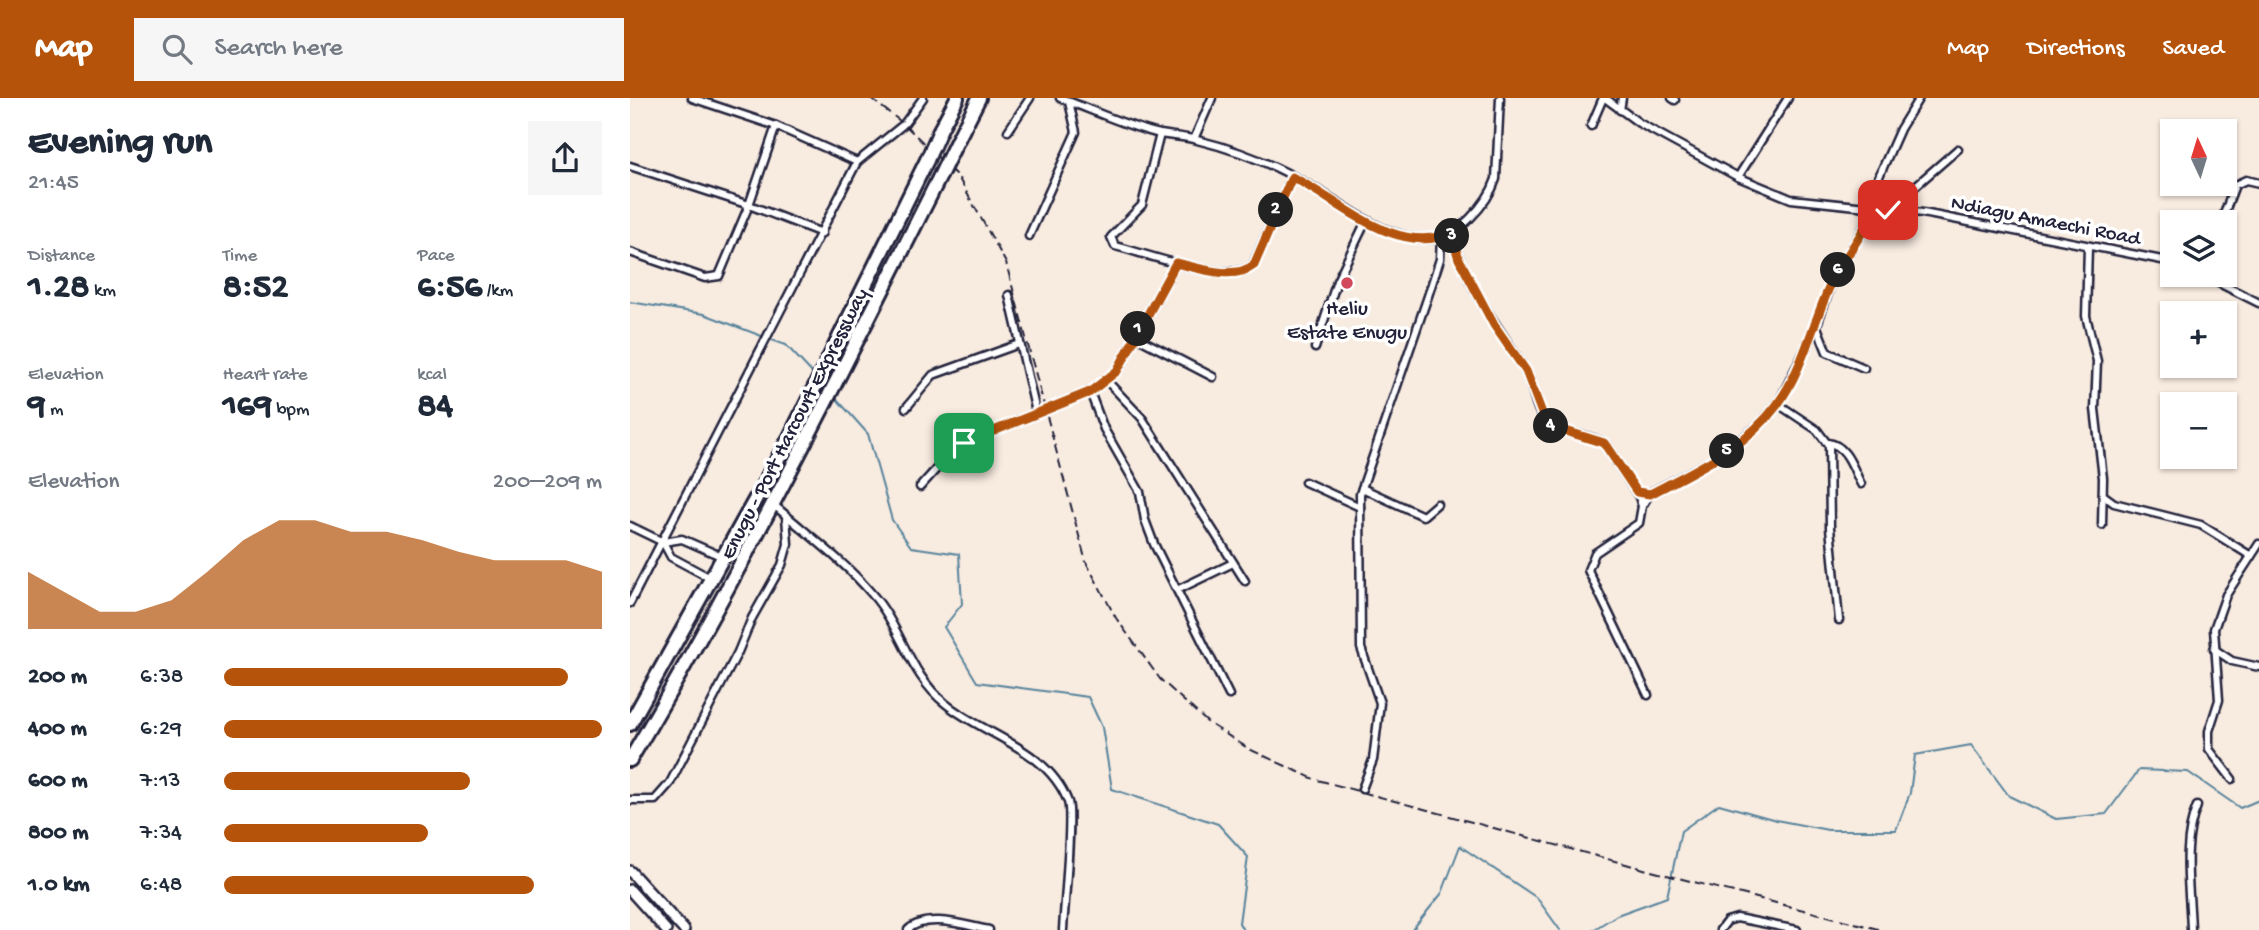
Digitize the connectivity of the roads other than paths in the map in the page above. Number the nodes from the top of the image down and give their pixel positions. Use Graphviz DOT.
graph roads {
  1 [pos="692,98"];
  2 [pos="923,98"];
  3 [pos="957,98"];
  4 [pos="979,98"];
  5 [pos="1030,98"];
  6 [pos="1060,98"];
  7 [pos="1212,98"];
  8 [pos="1500,98"];
  9 [pos="1604,98"];
  10 [pos="1622,98"];
  11 [pos="1787,98"];
  12 [pos="1919,98"];
  13 [pos="1069,102"];
  14 [pos="1620,110"];
  15 [pos="776,126"];
  16 [pos="1591,127"];
  17 [pos="1008,131"];
  18 [pos="1160,134"];
  19 [pos="1194,139"];
  20 [pos="1958,149"];
  21 [pos="857,162"];
  22 [pos="630,166"];
  23 [pos="1292,177"];
  24 [pos="1738,177"];
  25 [pos="2259,183"];
  26 [pos="749,205"];
  27 [pos="1866,208"];
  28 [pos="1874,209"];
  29 [pos="1888,210"];
  30 [pos="2226,210"];
  31 [pos="1366,221"];
  32 [pos="822,233"];
  33 [pos="1451,233"];
  34 [pos="1029,236"];
  35 [pos="1441,237"];
  36 [pos="2088,247"];
  37 [pos="630,252"];
  38 [pos="2160,260"];
  39 [pos="1176,263"];
  40 [pos="2227,287"];
  41 [pos="1009,295"];
  42 [pos="2259,303"];
  43 [pos="1817,325"];
  44 [pos="1135,336"];
  45 [pos="1019,344"];
  46 [pos="1315,348"];
  47 [pos="1864,368"];
  48 [pos="1213,377"];
  49 [pos="1107,381"];
  50 [pos="1090,392"];
  51 [pos="1778,404"];
  52 [pos="906,408"];
  53 [pos="1036,412"];
  54 [pos="1828,443"];
  55 [pos="1306,482"];
  56 [pos="1861,484"];
  57 [pos="920,487"];
  58 [pos="1362,488"];
  59 [pos="1637,492"];
  60 [pos="1650,494"];
  61 [pos="2103,495"];
  62 [pos="1437,504"];
  63 [pos="774,505"];
  64 [pos="1642,506"];
  65 [pos="1360,507"];
  66 [pos="786,516"];
  67 [pos="2102,524"];
  68 [pos="630,526"];
  69 [pos="663,542"];
  70 [pos="2259,544"];
  71 [pos="2250,556"];
  72 [pos="724,558"];
  73 [pos="1233,563"];
  74 [pos="712,579"];
  75 [pos="1245,581"];
  76 [pos="1177,590"];
  77 [pos="630,603"];
  78 [pos="1839,620"];
  79 [pos="2214,649"];
  80 [pos="2259,667"];
  81 [pos="1229,695"];
  82 [pos="1648,695"];
  83 [pos="630,724"];
  84 [pos="630,760"];
  85 [pos="2232,779"];
  86 [pos="1362,789"];
  87 [pos="630,800"];
  88 [pos="2197,806"];
  89 [pos="630,871"];
  90 [pos="630,890"];
  91 [pos="1762,922"];
  92 [pos="666,930"];
  93 [pos="684,930"];
  94 [pos="908,930"];
  95 [pos="989,930"];
  96 [pos="1063,930"];
  97 [pos="1720,930"];
  98 [pos="1760,930"];
  99 [pos="1797,930"];
  100 [pos="2191,930"];
  1 -- 15 [label="street"];
  2 -- 21 [label="street"];
  3 -- 72 [label="highway, bridge"];
  4 -- 63 [label="highway, Enugu - Port Harcourt Expressway, bridge"];
  5 -- 17 [label="street"];
  6 -- 13 [label="street"];
  7 -- 19 [label="street"];
  8 -- 33 [label="street"];
  9 -- 14 [label="street, Ndiagu Amaechi Road"];
  9 -- 16 [label="street"];
  10 -- 14 [label="street"];
  11 -- 24 [label="street"];
  12 -- 27 [label="street"];
  13 -- 18 [label="street"];
  13 -- 34 [label="street"];
  14 -- 24 [label="street, Ndiagu Amaechi Road"];
  15 -- 21 [label="street"];
  15 -- 26 [label="street"];
  18 -- 19 [label="street"];
  18 -- 39 [label="street"];
  19 -- 23 [label="street"];
  20 -- 29 [label="street"];
  21 -- 32 [label="street"];
  22 -- 26 [label="street"];
  23 -- 31 [label="street"];
  23 -- 39 [label="street"];
  24 -- 27 [label="street, Ndiagu Amaechi Road"];
  25 -- 30 [label="street"];
  26 -- 32 [label="street"];
  26 -- 37 [label="street"];
  27 -- 28 [label="street, Ndiagu Amaechi Road"];
  28 -- 29 [label="street, Ndiagu Amaechi Road"];
  28 -- 43 [label="street"];
  29 -- 36 [label="street, Ndiagu Amaechi Road"];
  31 -- 35 [label="street"];
  31 -- 46 [label="street"];
  32 -- 69 [label="street"];
  33 -- 35 [label="street"];
  33 -- 59 [label="street"];
  35 -- 58 [label="street"];
  36 -- 38 [label="street, Ndiagu Amaechi Road"];
  36 -- 61 [label="street"];
  39 -- 44 [label="street"];
  40 -- 42 [label="street"];
  41 -- 45 [label="street"];
  43 -- 47 [label="street"];
  43 -- 51 [label="street"];
  44 -- 48 [label="street"];
  44 -- 49 [label="street"];
  45 -- 52 [label="street"];
  45 -- 53 [label="street"];
  49 -- 50 [label="street"];
  49 -- 73 [label="street"];
  50 -- 53 [label="street"];
  50 -- 76 [label="street"];
  51 -- 54 [label="street"];
  51 -- 60 [label="street"];
  53 -- 57 [label="street"];
  54 -- 56 [label="street"];
  54 -- 78 [label="street"];
  55 -- 65 [label="street"];
  58 -- 62 [label="street"];
  58 -- 65 [label="street"];
  59 -- 60 [label="street"];
  59 -- 64 [label="street"];
  60 -- 64 [label="street"];
  61 -- 67 [label="street"];
  61 -- 71 [label="street"];
  63 -- 66 [label="street"];
  63 -- 84 [label="highway, Enugu - Port Harcourt Expressway"];
  64 -- 82 [label="street"];
  65 -- 86 [label="street"];
  66 -- 87 [label="street"];
  66 -- 96 [label="street"];
  68 -- 69 [label="street"];
  69 -- 72 [label="street"];
  69 -- 74 [label="street"];
  69 -- 77 [label="street"];
  70 -- 71 [label="street"];
  71 -- 79 [label="street"];
  72 -- 74 [label="highway"];
  73 -- 75 [label="street"];
  73 -- 76 [label="street"];
  74 -- 83 [label="highway"];
  76 -- 81 [label="street"];
  79 -- 80 [label="street"];
  79 -- 85 [label="street"];
  88 -- 100 [label="street"];
  89 -- 93 [label="street"];
  90 -- 92 [label="street"];
  91 -- 97 [label="street"];
  91 -- 98 [label="street"];
  91 -- 99 [label="street"];
  94 -- 95 [label="street"];
}
